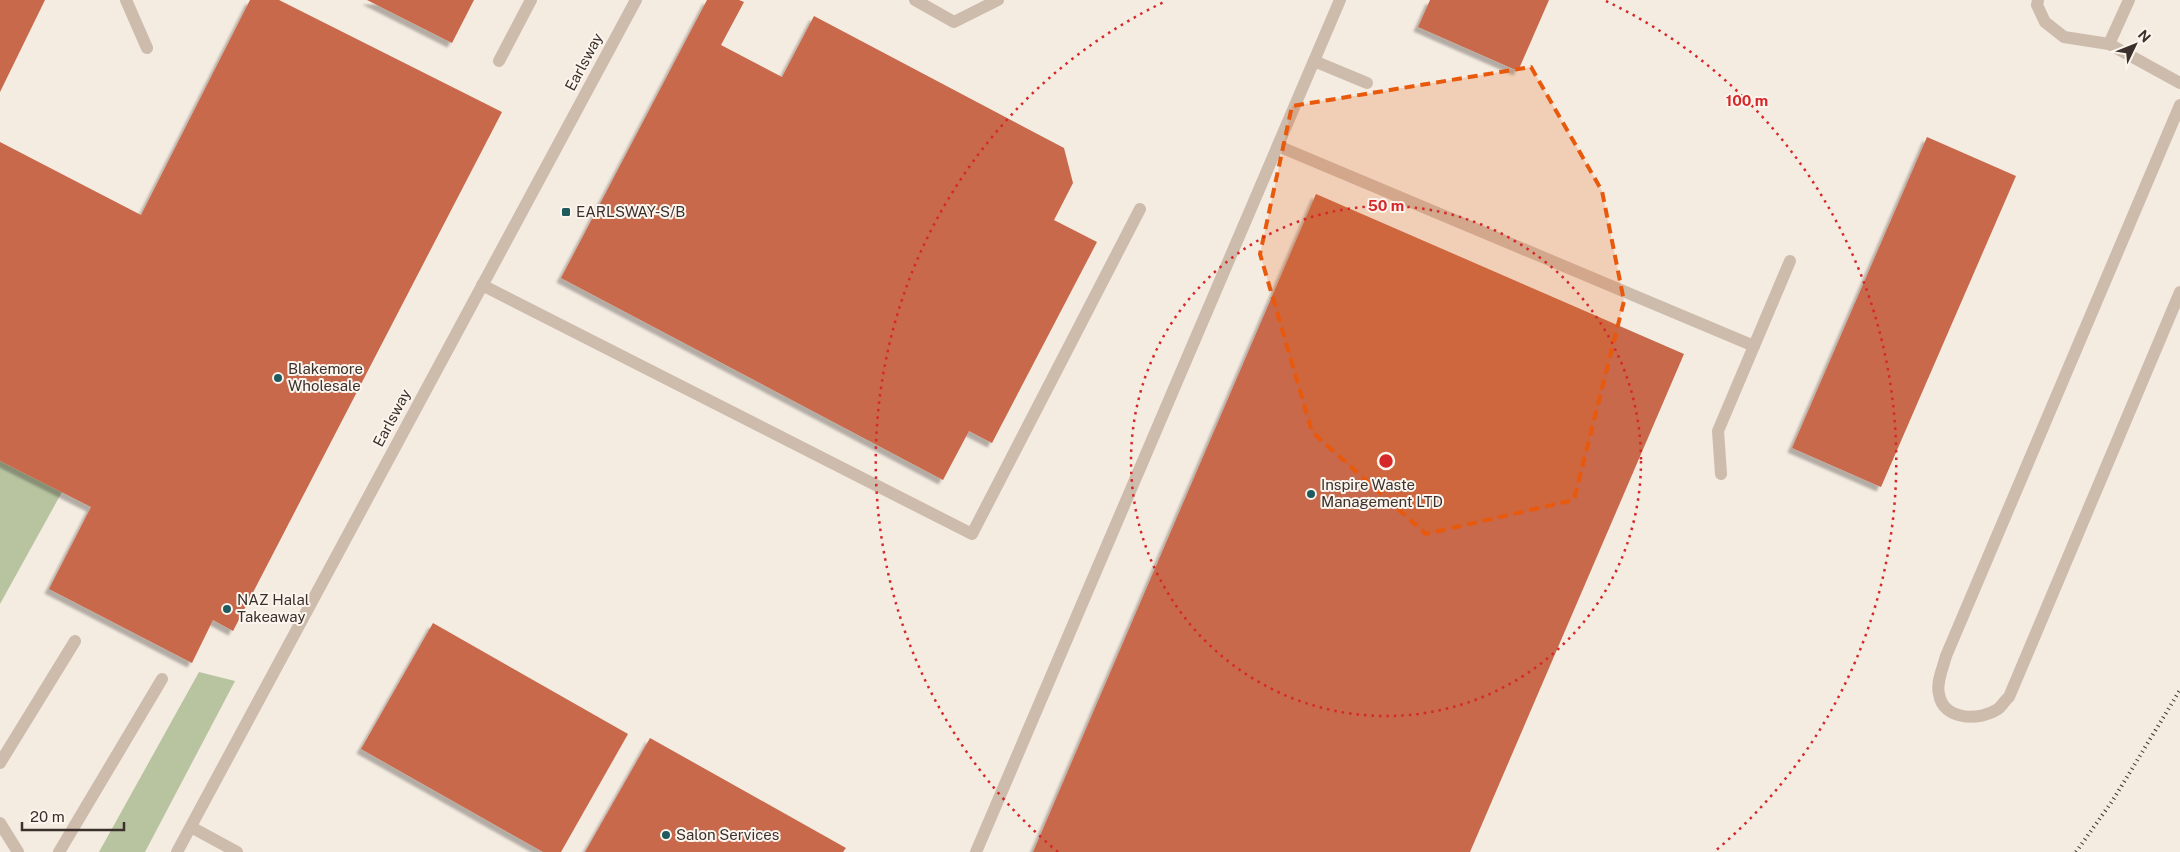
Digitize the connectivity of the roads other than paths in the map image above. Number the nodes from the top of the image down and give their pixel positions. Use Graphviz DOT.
graph roads {
  1 [pos="126,0"];
  2 [pos="531,0"];
  3 [pos="636,0"];
  4 [pos="915,0"];
  5 [pos="998,0"];
  6 [pos="1340,0"];
  7 [pos="2038,0"];
  8 [pos="2129,0"];
  9 [pos="2109,44"];
  10 [pos="147,48"];
  11 [pos="499,61"];
  12 [pos="1314,61"];
  13 [pos="1367,83"];
  14 [pos="2180,83"];
  15 [pos="2180,105"];
  16 [pos="1278,146"];
  17 [pos="1140,209"];
  18 [pos="1790,261"];
  19 [pos="482,285"];
  20 [pos="2180,292"];
  21 [pos="1754,346"];
  22 [pos="1721,474"];
  23 [pos="75,642"];
  24 [pos="162,679"];
  25 [pos="0,763"];
  26 [pos="0,823"];
  27 [pos="191,827"];
  28 [pos="18,852"];
  29 [pos="59,852"];
  30 [pos="177,852"];
  31 [pos="237,852"];
  32 [pos="976,852"];
  1 -- 10 [label="street"];
  2 -- 11 [label="street"];
  3 -- 19 [label="street, Earlsway"];
  4 -- 5 [label="street"];
  6 -- 12 [label="street"];
  7 -- 9 [label="street"];
  8 -- 9 [label="street"];
  9 -- 14 [label="street"];
  12 -- 13 [label="street"];
  12 -- 16 [label="street"];
  15 -- 20 [label="street"];
  16 -- 21 [label="street"];
  16 -- 32 [label="street"];
  17 -- 19 [label="street"];
  18 -- 21 [label="street"];
  19 -- 27 [label="street, Earlsway"];
  21 -- 22 [label="street"];
  23 -- 25 [label="street"];
  24 -- 29 [label="street"];
  26 -- 28 [label="street"];
  27 -- 30 [label="street, Earlsway"];
  27 -- 31 [label="street"];
}
